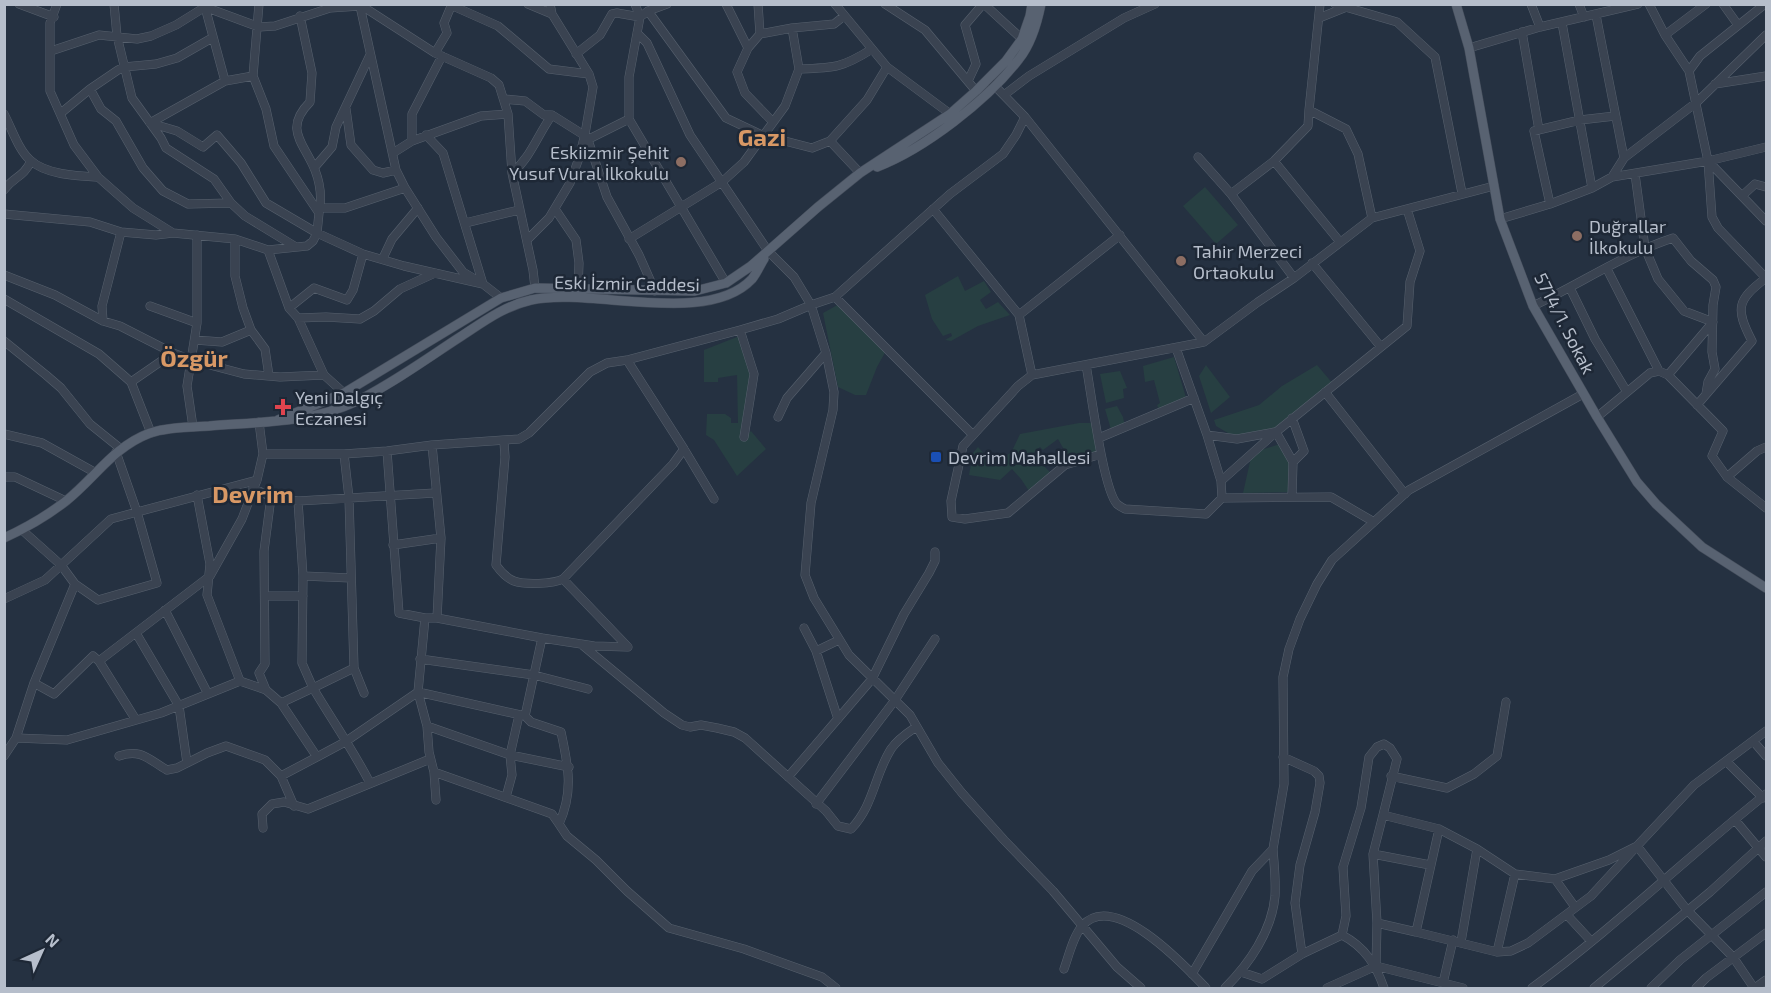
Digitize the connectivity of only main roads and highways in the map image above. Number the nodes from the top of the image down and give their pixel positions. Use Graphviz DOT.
graph roads {
  1 [pos="1032,4"];
  2 [pos="1041,4"];
  3 [pos="1456,4"];
  4 [pos="991,82"];
  5 [pos="953,116"];
  6 [pos="768,251"];
  7 [pos="278,420"];
  8 [pos="4,538"];
  9 [pos="1767,588"];
  1 -- 4 [label="main road, Eski İzmir Caddesi"];
  2 -- 4 [label="main road"];
  3 -- 9 [label="main road, 5714/1. Sokak"];
  4 -- 5 [label="main road"];
  4 -- 5 [label="main road, Eski İzmir Caddesi"];
  5 -- 6 [label="main road, Eski İzmir Caddesi"];
  6 -- 7 [label="main road, Eski İzmir Caddesi"];
  6 -- 7 [label="main road, Eski İzmir Caddesi"];
  7 -- 8 [label="main road, Eski İzmir Caddesi"];
}
